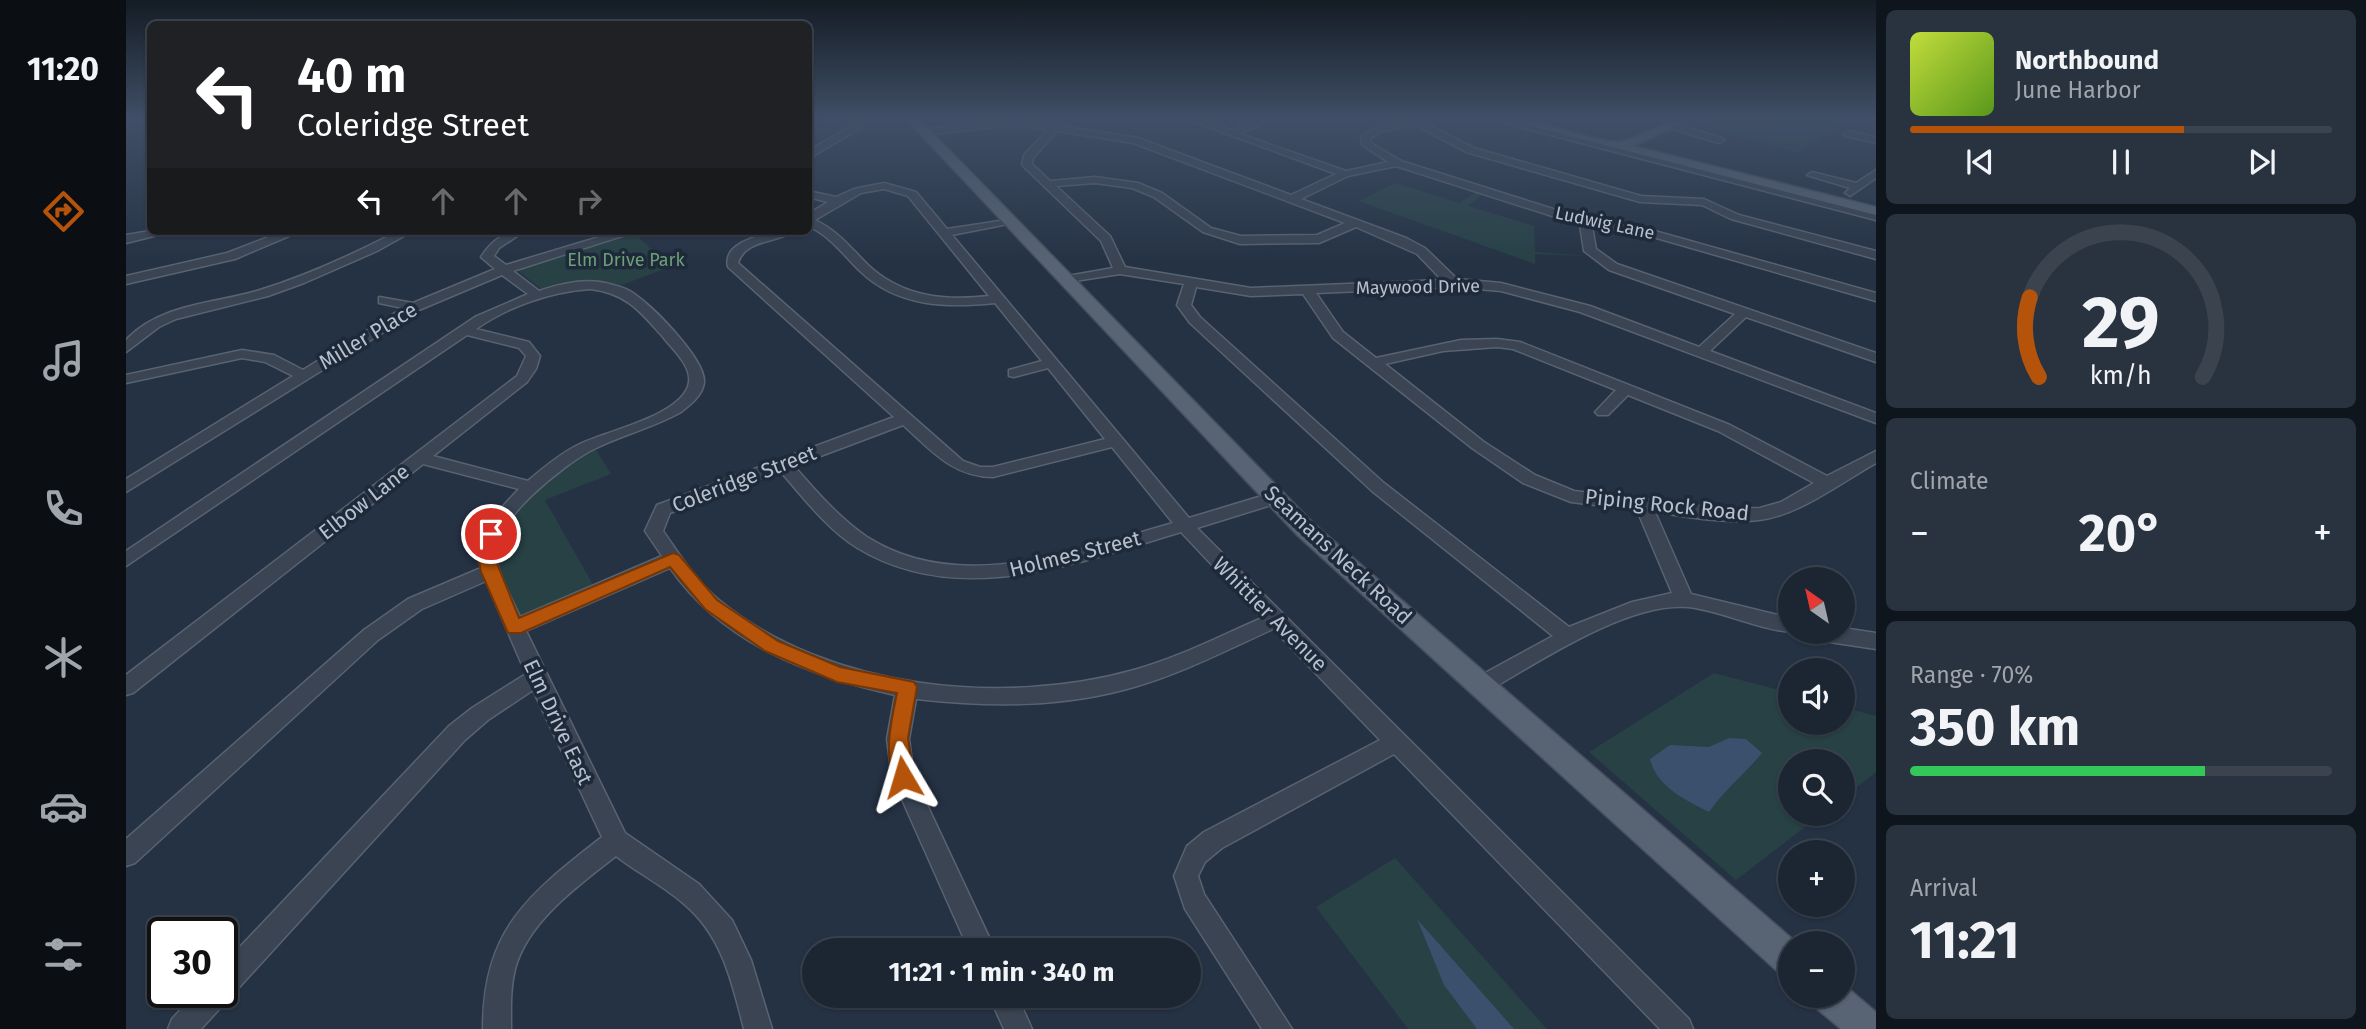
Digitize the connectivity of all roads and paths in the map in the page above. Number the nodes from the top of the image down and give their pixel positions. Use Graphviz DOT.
graph roads {
  1 [pos="959,168"];
  2 [pos="1030,168"];
  3 [pos="1211,168"];
  4 [pos="1328,168"];
  5 [pos="1373,168"];
  6 [pos="1412,168"];
  7 [pos="1519,168"];
  8 [pos="1653,168"];
  9 [pos="1679,168"];
  10 [pos="1876,173"];
  11 [pos="1345,174"];
  12 [pos="1812,175"];
  13 [pos="1047,184"];
  14 [pos="1859,187"];
  15 [pos="1718,188"];
  16 [pos="812,195"];
  17 [pos="1292,199"];
  18 [pos="834,200"];
  19 [pos="1839,202"];
  20 [pos="1876,211"];
  21 [pos="1643,215"];
  22 [pos="1876,216"];
  23 [pos="812,217"];
  24 [pos="1009,221"];
  25 [pos="812,222"];
  26 [pos="1356,223"];
  27 [pos="1586,223"];
  28 [pos="944,233"];
  29 [pos="147,235"];
  30 [pos="285,235"];
  31 [pos="398,235"];
  32 [pos="514,235"];
  33 [pos="618,235"];
  34 [pos="776,235"];
  35 [pos="126,239"];
  36 [pos="1876,255"];
  37 [pos="503,269"];
  38 [pos="1120,270"];
  39 [pos="126,280"];
  40 [pos="1066,280"];
  41 [pos="1191,281"];
  42 [pos="1453,283"];
  43 [pos="1308,291"];
  44 [pos="537,295"];
  45 [pos="1876,297"];
  46 [pos="999,299"];
  47 [pos="384,300"];
  48 [pos="414,307"];
  49 [pos="1744,312"];
  50 [pos="465,330"];
  51 [pos="126,348"];
  52 [pos="1701,352"];
  53 [pos="1876,358"];
  54 [pos="1052,363"];
  55 [pos="1373,363"];
  56 [pos="1014,373"];
  57 [pos="303,376"];
  58 [pos="126,379"];
  59 [pos="1627,388"];
  60 [pos="1603,412"];
  61 [pos="1876,418"];
  62 [pos="904,419"];
  63 [pos="1116,442"];
  64 [pos="1876,456"];
  65 [pos="420,458"];
  66 [pos="782,463"];
  67 [pos="1827,483"];
  68 [pos="126,487"];
  69 [pos="534,488"];
  70 [pos="1275,498"];
  71 [pos="1644,506"];
  72 [pos="1186,525"];
  73 [pos="673,559"];
  74 [pos="126,560"];
  75 [pos="490,572"];
  76 [pos="1684,599"];
  77 [pos="1275,620"];
  78 [pos="1778,622"];
  79 [pos="514,628"];
  80 [pos="1569,638"];
  81 [pos="1855,638"];
  82 [pos="1876,641"];
  83 [pos="537,677"];
  84 [pos="1481,685"];
  85 [pos="126,687"];
  86 [pos="907,687"];
  87 [pos="1396,742"];
  88 [pos="615,841"];
  89 [pos="126,855"];
  90 [pos="977,938"];
  91 [pos="1778,949"];
  92 [pos="238,969"];
  93 [pos="201,1008"];
  94 [pos="1008,1008"];
  95 [pos="1844,1008"];
  96 [pos="1015,1028"];
  97 [pos="182,1029"];
  98 [pos="497,1029"];
  99 [pos="758,1029"];
  100 [pos="1278,1029"];
  101 [pos="1679,1029"];
  102 [pos="1868,1029"];
  1 -- 24 [label="main road, Seamans Neck Road"];
  2 -- 13 [label="street"];
  3 -- 17 [label="street"];
  4 -- 11 [label="street"];
  5 -- 11 [label="street"];
  6 -- 27 [label="street, Ludwig Lane"];
  7 -- 21 [label="street"];
  8 -- 15 [label="street"];
  9 -- 15 [label="main road"];
  10 -- 14 [label="street"];
  11 -- 17 [label="street"];
  12 -- 14 [label="street"];
  13 -- 26 [label="street"];
  13 -- 38 [label="street"];
  14 -- 19 [label="street"];
  15 -- 19 [label="main road"];
  15 -- 21 [label="street"];
  15 -- 22 [label="street"];
  15 -- 36 [label="street"];
  16 -- 18 [label="street"];
  17 -- 26 [label="street"];
  18 -- 23 [label="street"];
  18 -- 28 [label="street, Whittier Avenue"];
  19 -- 20 [label="main road"];
  21 -- 27 [label="street, Ludwig Lane"];
  21 -- 45 [label="street, Ludwig Lane"];
  24 -- 28 [label="street"];
  24 -- 40 [label="main road, Seamans Neck Road"];
  25 -- 46 [label="street"];
  26 -- 42 [label="street"];
  27 -- 49 [label="street"];
  28 -- 46 [label="street, Whittier Avenue"];
  29 -- 35 [label="street"];
  30 -- 39 [label="street"];
  31 -- 51 [label="street"];
  32 -- 37 [label="street"];
  33 -- 37 [label="street, Miller Place"];
  34 -- 62 [label="street"];
  37 -- 44 [label="street"];
  37 -- 48 [label="street, Miller Place"];
  38 -- 40 [label="street, Maywood Drive"];
  38 -- 41 [label="street, Maywood Drive"];
  40 -- 70 [label="main road, Seamans Neck Road"];
  41 -- 43 [label="street, Maywood Drive"];
  41 -- 80 [label="street"];
  42 -- 43 [label="street, Maywood Drive"];
  42 -- 52 [label="street, Maywood Drive"];
  43 -- 55 [label="street, Piping Rock Road"];
  44 -- 50 [label="street"];
  44 -- 69 [label="street, Elm Drive East"];
  46 -- 54 [label="street, Whittier Avenue"];
  47 -- 48 [label="street"];
  48 -- 57 [label="street, Miller Place"];
  49 -- 52 [label="street"];
  49 -- 53 [label="street"];
  50 -- 65 [label="street, Elbow Lane"];
  50 -- 74 [label="street"];
  52 -- 61 [label="street, Maywood Drive"];
  54 -- 56 [label="street"];
  54 -- 63 [label="street, Whittier Avenue"];
  55 -- 59 [label="street"];
  55 -- 71 [label="street, Piping Rock Road"];
  57 -- 58 [label="street"];
  57 -- 68 [label="street, Miller Place"];
  59 -- 60 [label="street"];
  59 -- 67 [label="street"];
  62 -- 63 [label="street"];
  62 -- 66 [label="street, Coleridge Street"];
  63 -- 72 [label="street, Whittier Avenue"];
  64 -- 67 [label="street, Piping Rock Road"];
  65 -- 69 [label="street"];
  65 -- 85 [label="street, Elbow Lane"];
  66 -- 72 [label="street, Holmes Street"];
  66 -- 73 [label="street, Coleridge Street"];
  67 -- 71 [label="street, Piping Rock Road"];
  69 -- 75 [label="street, Elm Drive East"];
  70 -- 72 [label="street, Holmes Street"];
  70 -- 84 [label="main road, Seamans Neck Road"];
  71 -- 76 [label="street"];
  72 -- 77 [label="street, Whittier Avenue"];
  73 -- 79 [label="street"];
  73 -- 86 [label="street, Coleridge Street"];
  75 -- 79 [label="street, Elm Drive East"];
  75 -- 89 [label="street"];
  76 -- 78 [label="street"];
  76 -- 80 [label="street"];
  77 -- 86 [label="street, Coleridge Street"];
  77 -- 87 [label="street, Whittier Avenue"];
  79 -- 83 [label="street, Elm Drive East"];
  80 -- 84 [label="street"];
  81 -- 82 [label="street"];
  83 -- 88 [label="street, Elm Drive East"];
  83 -- 92 [label="street"];
  84 -- 91 [label="main road, Seamans Neck Road"];
  86 -- 90 [label="street"];
  87 -- 100 [label="street"];
  87 -- 101 [label="street, Whittier Avenue"];
  88 -- 98 [label="street"];
  88 -- 99 [label="street, Elm Drive East"];
  93 -- 97 [label="street"];
  94 -- 96 [label="street"];
  95 -- 102 [label="main road"];
}
